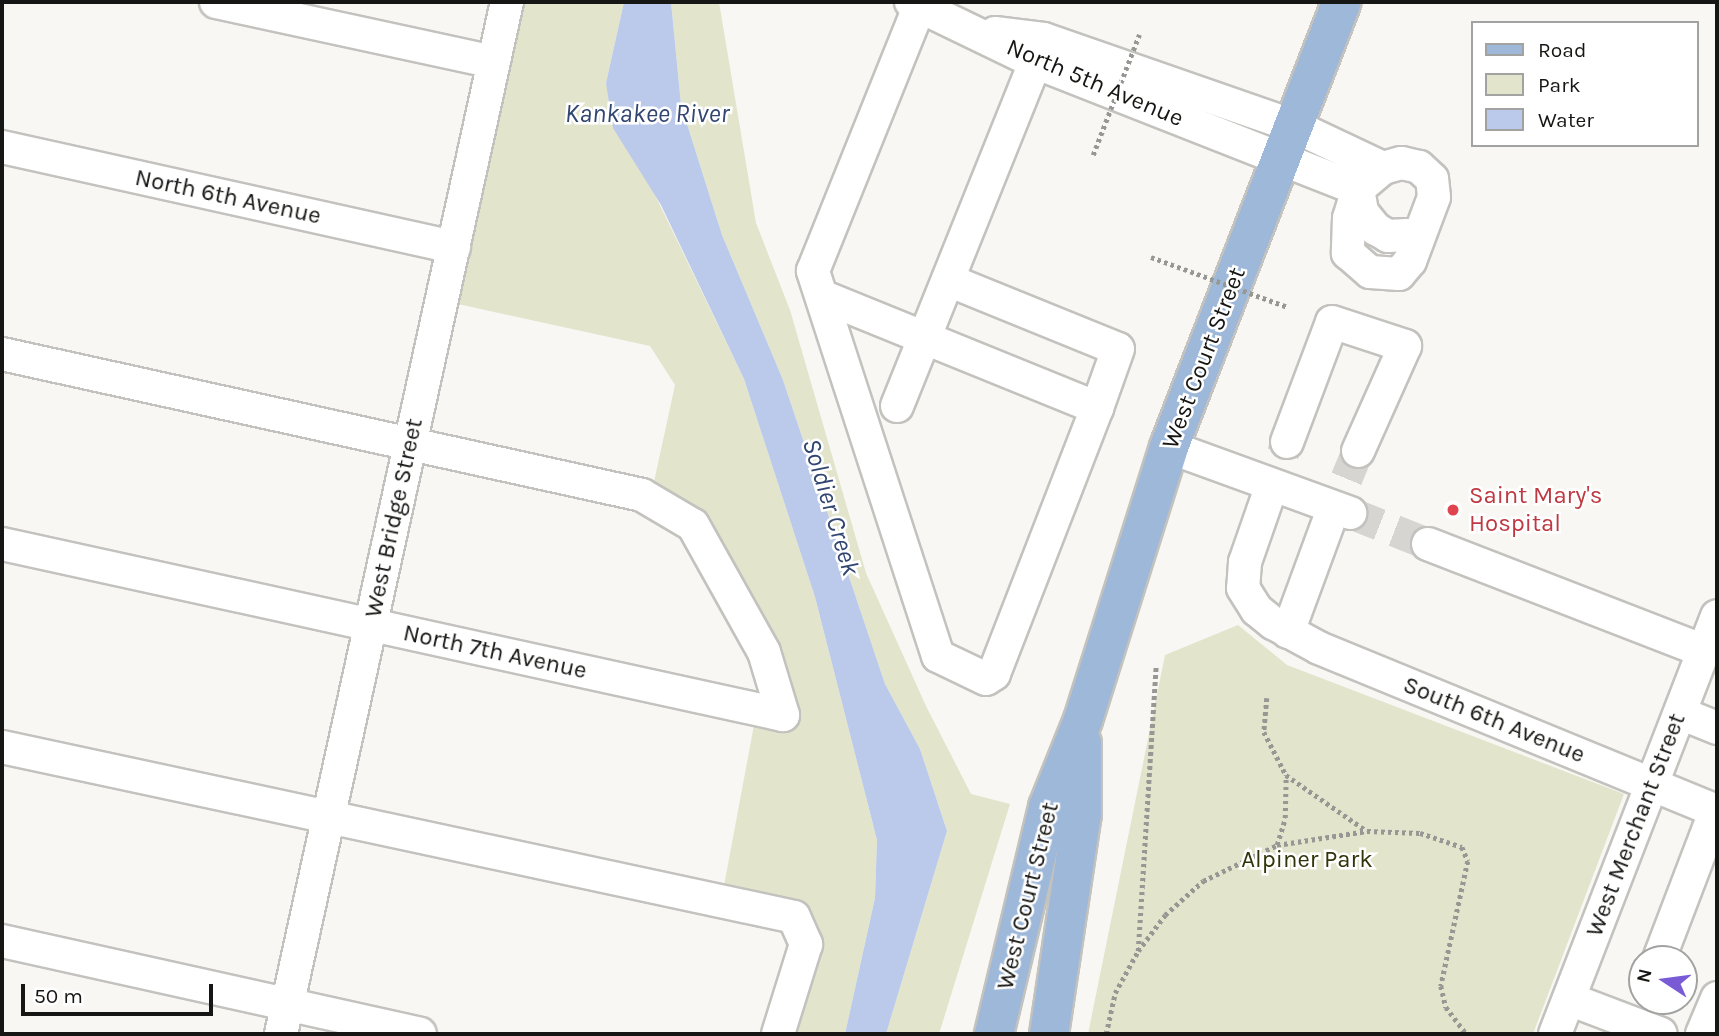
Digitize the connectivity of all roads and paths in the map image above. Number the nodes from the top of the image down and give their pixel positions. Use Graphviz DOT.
graph roads {
  1 [pos="216,2"];
  2 [pos="507,2"];
  3 [pos="1342,2"];
  4 [pos="916,4"];
  5 [pos="977,30"];
  6 [pos="1139,35"];
  7 [pos="493,62"];
  8 [pos="1035,62"];
  9 [pos="1288,142"];
  10 [pos="2,147"];
  11 [pos="1093,155"];
  12 [pos="1383,168"];
  13 [pos="1358,189"];
  14 [pos="1407,235"];
  15 [pos="454,247"];
  16 [pos="1151,257"];
  17 [pos="948,280"];
  18 [pos="824,297"];
  19 [pos="1287,307"];
  20 [pos="926,337"];
  21 [pos="2,354"];
  22 [pos="897,406"];
  23 [pos="1097,408"];
  24 [pos="1287,442"];
  25 [pos="410,447"];
  26 [pos="1170,447"];
  27 [pos="1358,451"];
  28 [pos="1267,499"];
  29 [pos="2,544"];
  30 [pos="1428,544"];
  31 [pos="1717,616"];
  32 [pos="370,625"];
  33 [pos="1281,628"];
  34 [pos="1704,651"];
  35 [pos="1156,666"];
  36 [pos="1267,698"];
  37 [pos="1680,713"];
  38 [pos="1083,720"];
  39 [pos="1717,728"];
  40 [pos="2,747"];
  41 [pos="1286,775"];
  42 [pos="1652,784"];
  43 [pos="1716,811"];
  44 [pos="328,818"];
  45 [pos="1367,831"];
  46 [pos="1276,845"];
  47 [pos="2,941"];
  48 [pos="1664,945"];
  49 [pos="1138,951"];
  50 [pos="1717,998"];
  51 [pos="1569,999"];
  52 [pos="284,1020"];
  53 [pos="1646,1020"];
  54 [pos="420,1034"];
  55 [pos="778,1034"];
  56 [pos="994,1034"];
  57 [pos="1049,1034"];
  58 [pos="1106,1034"];
  59 [pos="1466,1034"];
  60 [pos="1555,1034"];
  61 [pos="1702,1034"];
  1 -- 7 [label="street"];
  2 -- 7 [label="street, West Bridge Street"];
  3 -- 9 [label="main road, West Court Street"];
  4 -- 5 [label="street, North 5th Avenue"];
  4 -- 18 [label="street"];
  5 -- 8 [label="street, North 5th Avenue"];
  5 -- 9 [label="street"];
  6 -- 11 [label="path, bridge"];
  7 -- 15 [label="street, West Bridge Street"];
  8 -- 9 [label="street, North 5th Avenue"];
  8 -- 17 [label="street"];
  9 -- 12 [label="street"];
  9 -- 13 [label="street"];
  9 -- 26 [label="main road, West Court Street"];
  10 -- 15 [label="street, North 6th Avenue"];
  12 -- 13 [label="street"];
  12 -- 13 [label="street"];
  13 -- 14 [label="street"];
  15 -- 25 [label="street, West Bridge Street"];
  16 -- 19 [label="path, bridge"];
  17 -- 20 [label="street"];
  17 -- 23 [label="street"];
  18 -- 20 [label="street"];
  18 -- 23 [label="street"];
  20 -- 22 [label="street"];
  20 -- 23 [label="street"];
  21 -- 25 [label="street"];
  24 -- 27 [label="street"];
  25 -- 32 [label="street, West Bridge Street"];
  25 -- 32 [label="street, North 7th Avenue"];
  26 -- 33 [label="street"];
  26 -- 38 [label="main road, West Court Street"];
  28 -- 33 [label="street"];
  29 -- 32 [label="street, North 7th Avenue"];
  30 -- 34 [label="street"];
  31 -- 34 [label="street, West Merchant Street"];
  32 -- 44 [label="street, West Bridge Street"];
  33 -- 42 [label="street, South 6th Avenue"];
  34 -- 37 [label="street, West Merchant Street"];
  35 -- 49 [label="path"];
  36 -- 41 [label="path"];
  37 -- 39 [label="street"];
  37 -- 42 [label="street, West Merchant Street"];
  38 -- 56 [label="main road, West Court Street"];
  38 -- 57 [label="main road, West Court Street"];
  40 -- 44 [label="street"];
  41 -- 45 [label="path"];
  41 -- 46 [label="path"];
  42 -- 43 [label="street, South 6th Avenue"];
  42 -- 51 [label="street, West Merchant Street"];
  43 -- 48 [label="street"];
  44 -- 52 [label="street, West Bridge Street"];
  44 -- 55 [label="street"];
  45 -- 46 [label="path"];
  45 -- 59 [label="path"];
  46 -- 49 [label="path"];
  47 -- 52 [label="street"];
  49 -- 58 [label="path"];
  50 -- 61 [label="street"];
  51 -- 53 [label="street"];
  51 -- 60 [label="street, West Merchant Street"];
  52 -- 54 [label="street"];
}
